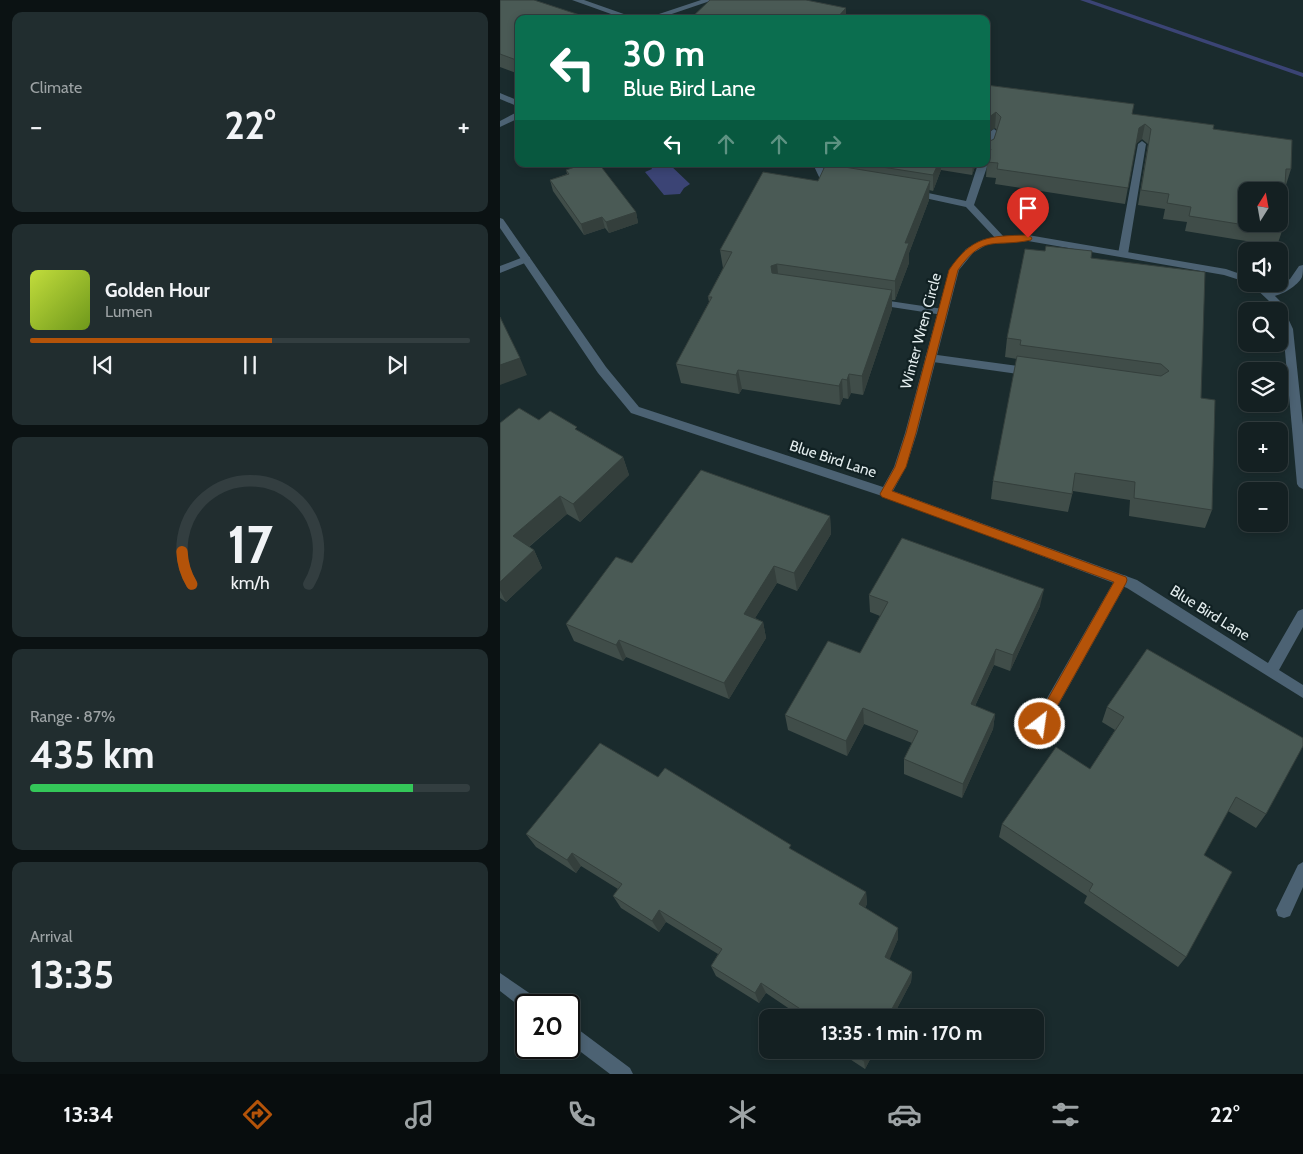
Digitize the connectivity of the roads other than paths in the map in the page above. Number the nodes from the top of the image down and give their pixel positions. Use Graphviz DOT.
graph roads {
  1 [pos="576,0"];
  2 [pos="709,0"];
  3 [pos="622,15"];
  4 [pos="661,15"];
  5 [pos="500,96"];
  6 [pos="515,102"];
  7 [pos="515,116"];
  8 [pos="500,124"];
  9 [pos="994,132"];
  10 [pos="990,143"];
  11 [pos="1142,144"];
  12 [pos="818,167"];
  13 [pos="982,167"];
  14 [pos="842,180"];
  15 [pos="901,190"];
  16 [pos="969,205"];
  17 [pos="500,221"];
  18 [pos="1001,239"];
  19 [pos="1124,254"];
  20 [pos="526,259"];
  21 [pos="1303,268"];
  22 [pos="500,270"];
  23 [pos="1238,276"];
  24 [pos="1268,292"];
  25 [pos="1271,294"];
  26 [pos="866,301"];
  27 [pos="943,312"];
  28 [pos="930,358"];
  29 [pos="1048,374"];
  30 [pos="1299,395"];
  31 [pos="1303,484"];
  32 [pos="886,494"];
  33 [pos="1122,580"];
  34 [pos="1303,615"];
  35 [pos="1271,671"];
  36 [pos="1303,692"];
  37 [pos="1040,724"];
  38 [pos="1303,870"];
  39 [pos="1284,910"];
  40 [pos="500,981"];
  41 [pos="517,994"];
  42 [pos="580,1041"];
  43 [pos="624,1074"];
  1 -- 3 [label="street"];
  2 -- 4 [label="street"];
  5 -- 6 [label="street"];
  7 -- 8 [label="street"];
  9 -- 10 [label="street"];
  11 -- 19 [label="street"];
  12 -- 14 [label="street"];
  13 -- 16 [label="street"];
  15 -- 16 [label="street"];
  16 -- 18 [label="street"];
  17 -- 20 [label="street, Blue Bird Lane"];
  18 -- 19 [label="street, Winter Wren Circle"];
  18 -- 27 [label="street, Winter Wren Circle"];
  19 -- 23 [label="street, Winter Wren Circle"];
  20 -- 22 [label="street"];
  20 -- 32 [label="street, Blue Bird Lane"];
  21 -- 25 [label="street"];
  24 -- 25 [label="street"];
  25 -- 30 [label="street"];
  26 -- 27 [label="street"];
  27 -- 28 [label="street, Winter Wren Circle"];
  28 -- 29 [label="street"];
  28 -- 32 [label="street, Winter Wren Circle"];
  30 -- 31 [label="street"];
  32 -- 33 [label="street, Blue Bird Lane"];
  33 -- 35 [label="street, Blue Bird Lane"];
  33 -- 37 [label="street"];
  34 -- 35 [label="street"];
  35 -- 36 [label="street, Blue Bird Lane"];
  38 -- 39 [label="street"];
  40 -- 41 [label="street"];
  42 -- 43 [label="street"];
}
